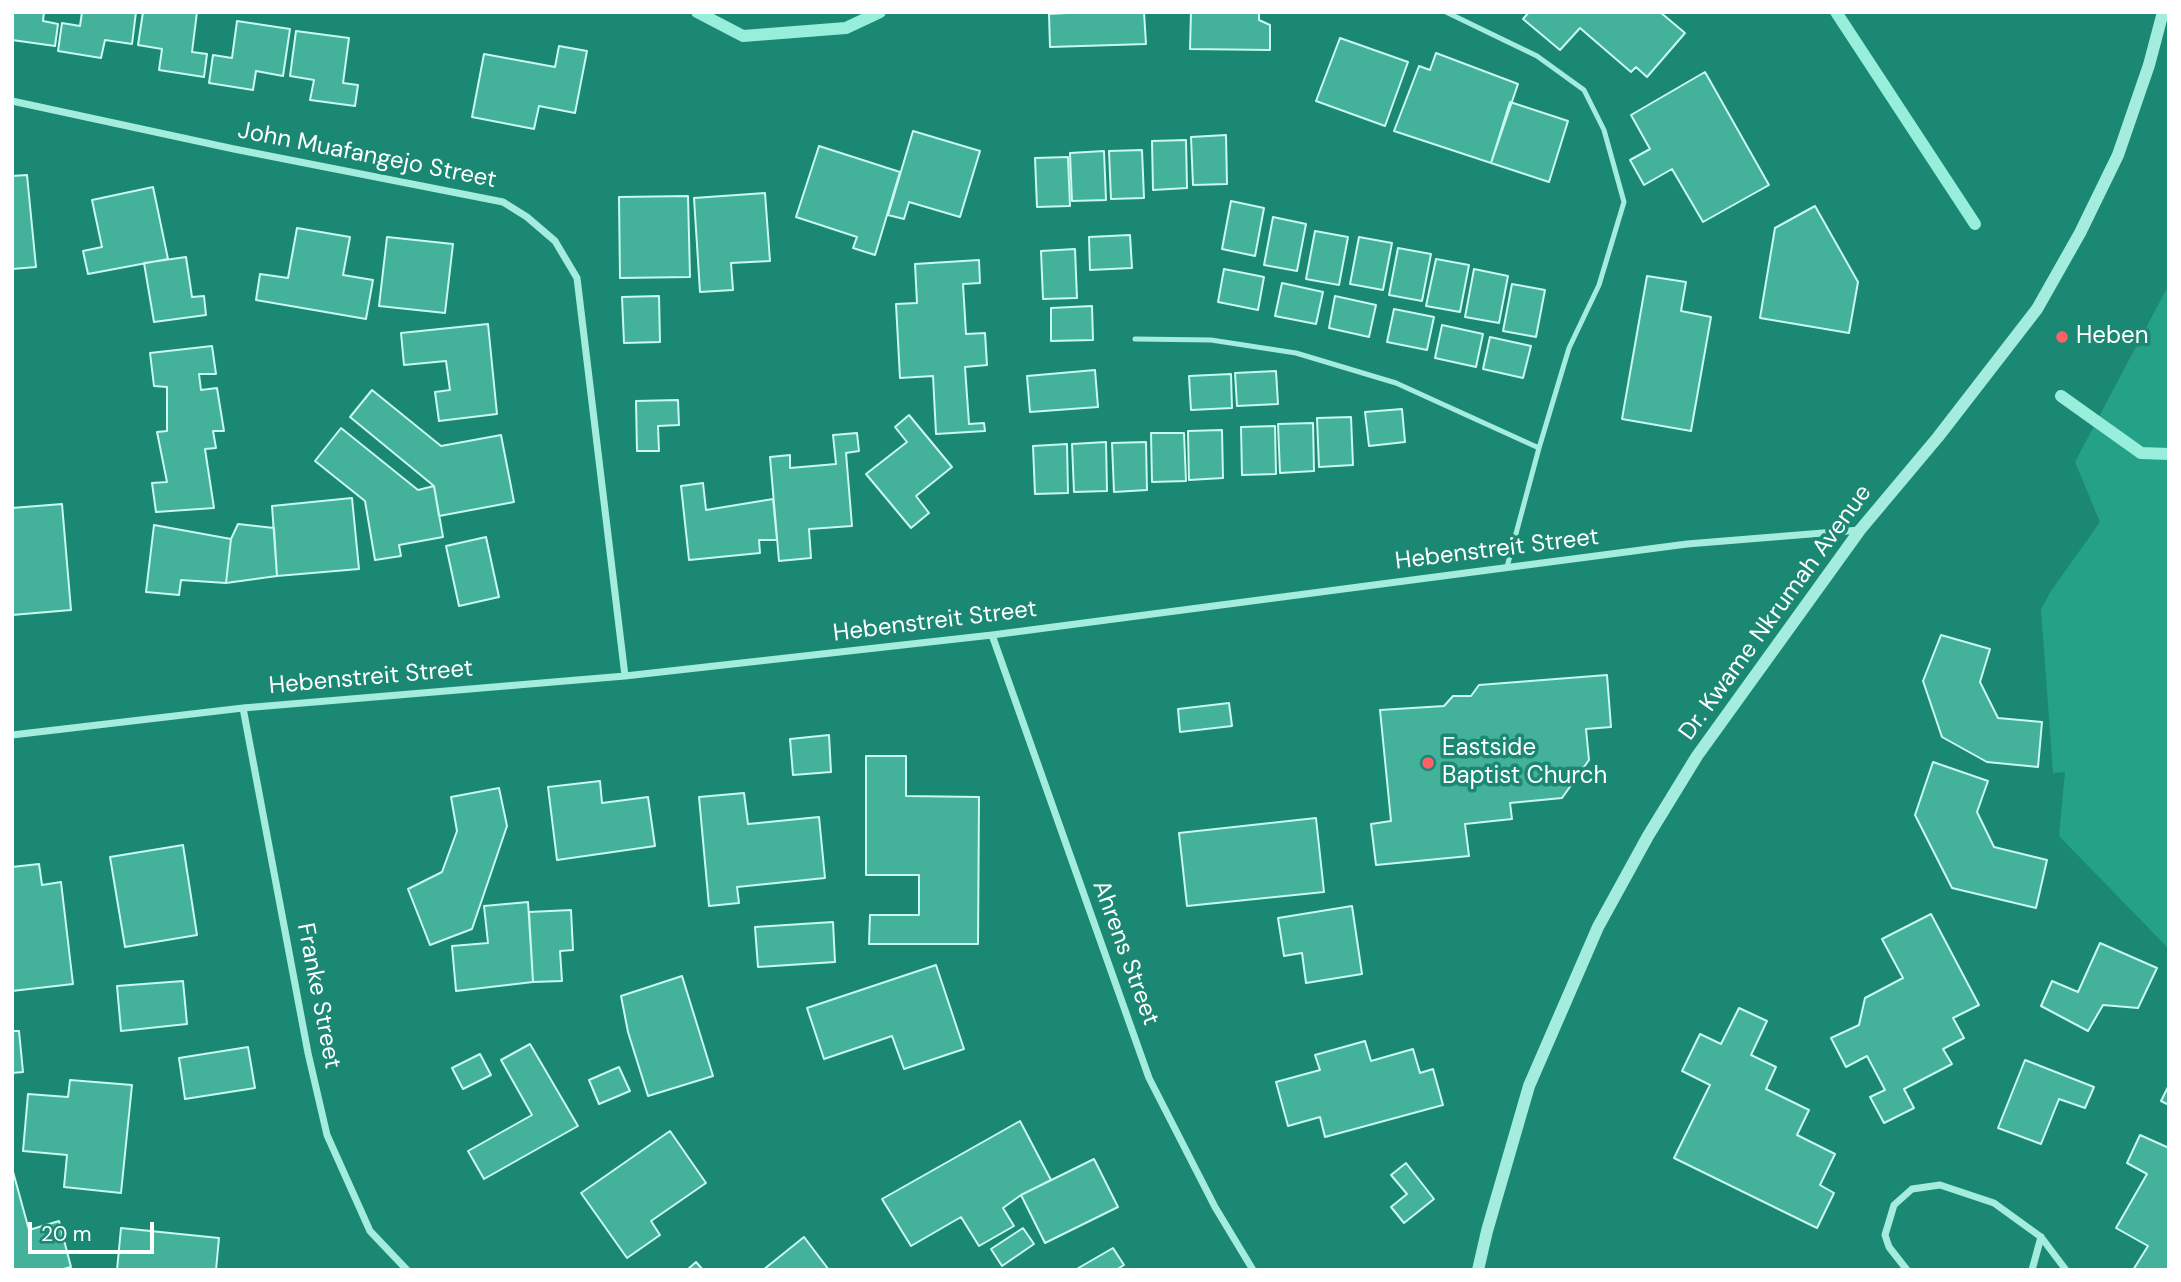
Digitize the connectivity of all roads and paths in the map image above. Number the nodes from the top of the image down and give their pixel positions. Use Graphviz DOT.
graph roads {
  1 [pos="1446,12"];
  2 [pos="2163,12"];
  3 [pos="12,101"];
  4 [pos="1135,339"];
  5 [pos="1539,448"];
  6 [pos="1860,530"];
  7 [pos="1507,567"];
  8 [pos="992,635"];
  9 [pos="625,676"];
  10 [pos="243,708"];
  11 [pos="12,735"];
  12 [pos="2041,1237"];
  13 [pos="407,1270"];
  14 [pos="1252,1270"];
  15 [pos="1478,1270"];
  16 [pos="1907,1270"];
  17 [pos="2032,1270"];
  18 [pos="2066,1270"];
  1 -- 5 [label="lane"];
  2 -- 6 [label="street, Dr. Kwame Nkrumah Avenue"];
  3 -- 9 [label="street, John Muafangejo Street"];
  4 -- 5 [label="lane"];
  5 -- 7 [label="lane"];
  6 -- 7 [label="street, Hebenstreit Street"];
  6 -- 15 [label="street, Dr. Kwame Nkrumah Avenue"];
  7 -- 8 [label="street, Hebenstreit Street"];
  8 -- 9 [label="street, Hebenstreit Street"];
  8 -- 14 [label="street, Ahrens Street"];
  9 -- 10 [label="street, Hebenstreit Street"];
  10 -- 11 [label="street, Hebenstreit Street"];
  10 -- 13 [label="street, Franke Street"];
  12 -- 16 [label="street"];
  12 -- 17 [label="street"];
  12 -- 18 [label="street"];
}
